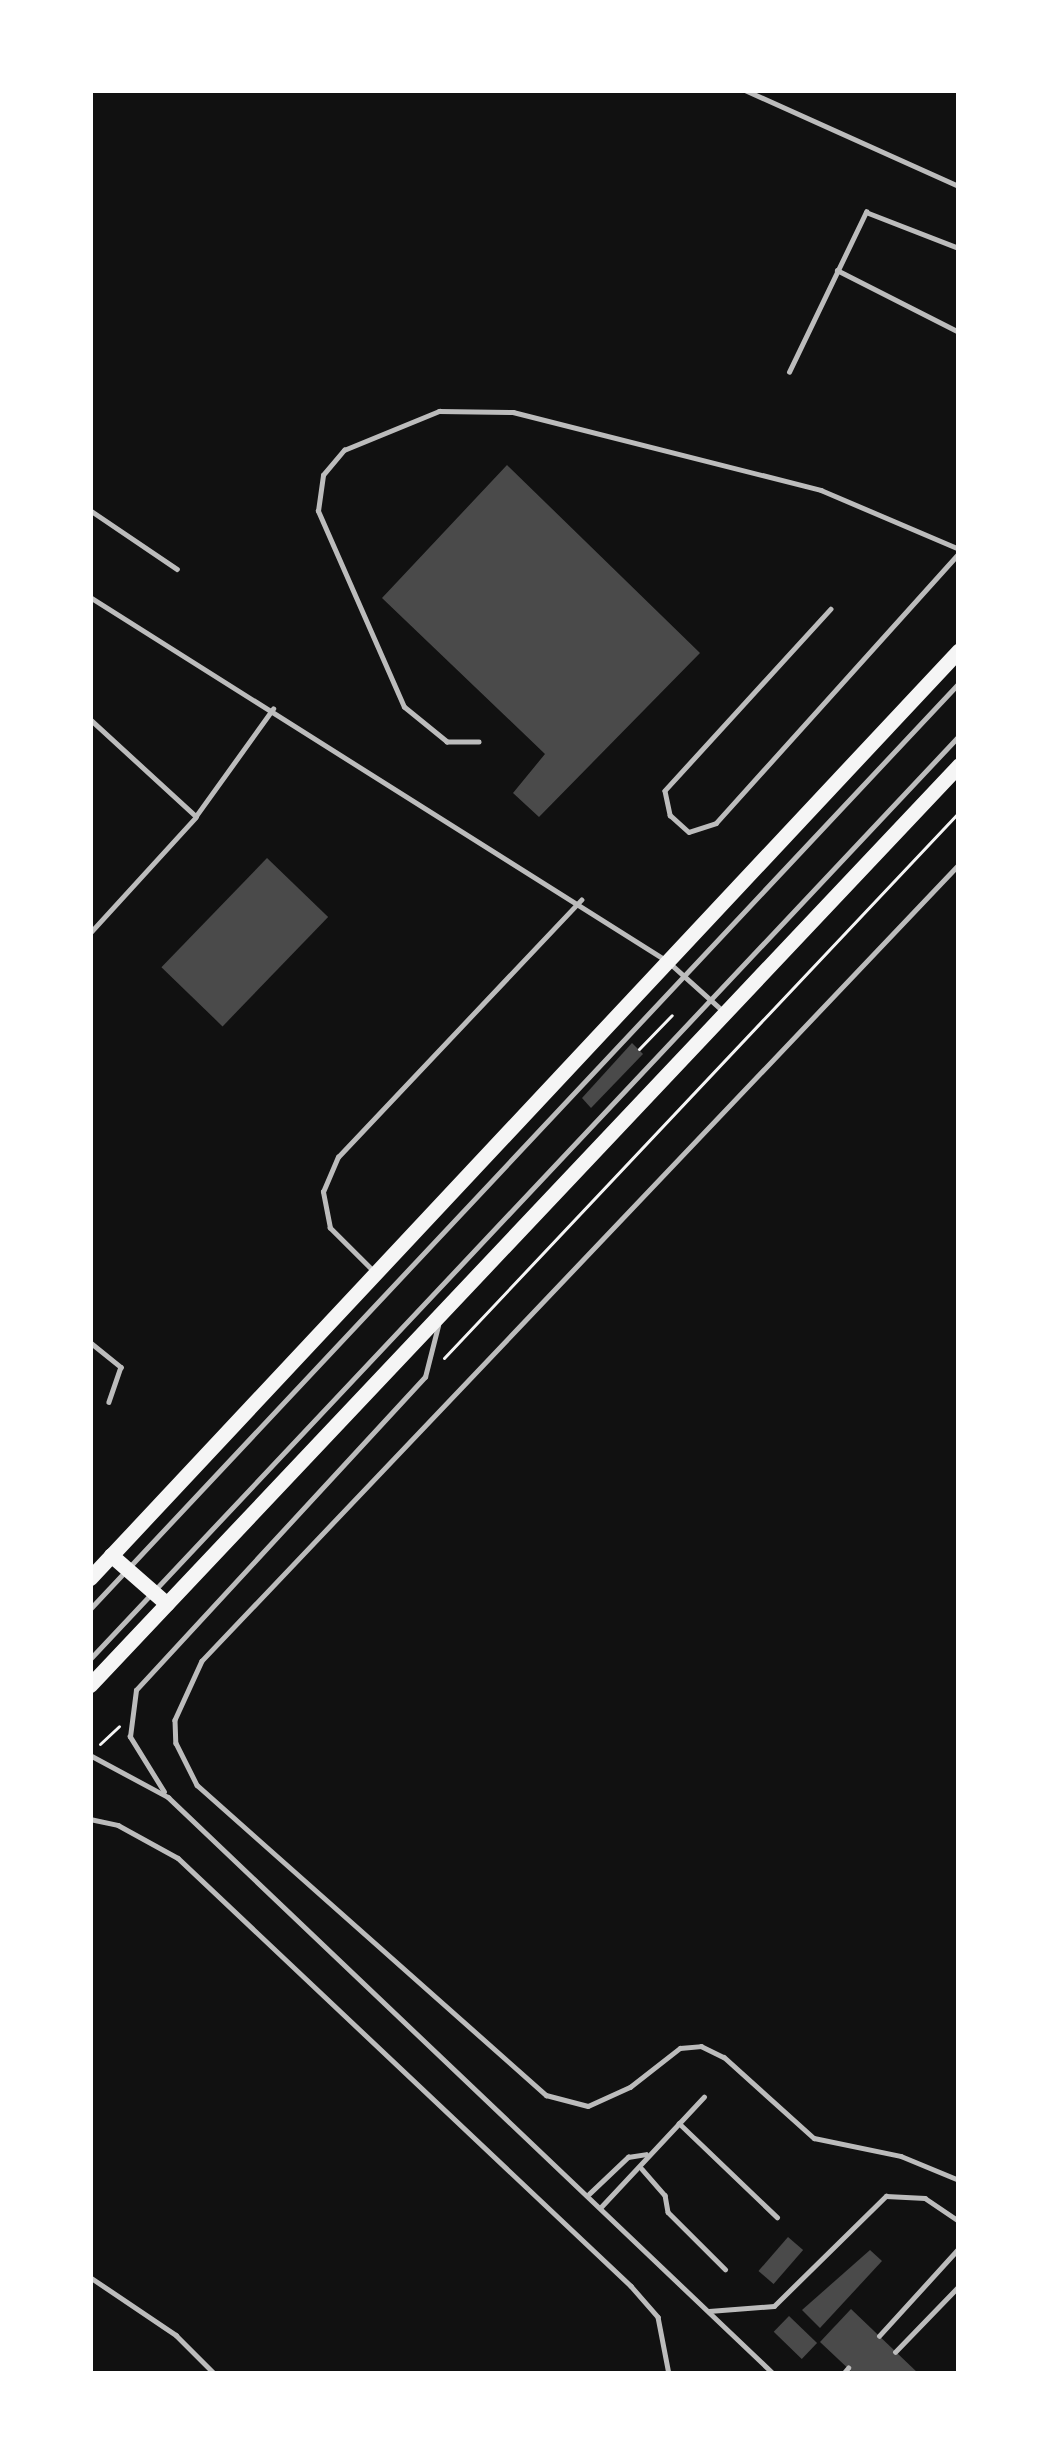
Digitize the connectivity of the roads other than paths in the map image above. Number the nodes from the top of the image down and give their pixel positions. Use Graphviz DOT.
graph roads {
  1 [pos="746,90"];
  2 [pos="959,186"];
  3 [pos="959,248"];
  4 [pos="837,270"];
  5 [pos="959,332"];
  6 [pos="789,372"];
  7 [pos="90,510"];
  8 [pos="959,551"];
  9 [pos="177,569"];
  10 [pos="90,597"];
  11 [pos="831,609"];
  12 [pos="959,650"];
  13 [pos="959,683"];
  14 [pos="273,709"];
  15 [pos="90,719"];
  16 [pos="959,736"];
  17 [pos="479,742"];
  18 [pos="959,765"];
  19 [pos="196,816"];
  20 [pos="959,865"];
  21 [pos="581,900"];
  22 [pos="90,933"];
  23 [pos="667,962"];
  24 [pos="684,975"];
  25 [pos="709,997"];
  26 [pos="726,1014"];
  27 [pos="375,1274"];
  28 [pos="439,1321"];
  29 [pos="90,1342"];
  30 [pos="109,1402"];
  31 [pos="111,1556"];
  32 [pos="131,1571"];
  33 [pos="90,1578"];
  34 [pos="160,1598"];
  35 [pos="90,1609"];
  36 [pos="90,1659"];
  37 [pos="90,1685"];
  38 [pos="90,1755"];
  39 [pos="168,1797"];
  40 [pos="90,1819"];
  41 [pos="704,2097"];
  42 [pos="679,2123"];
  43 [pos="646,2154"];
  44 [pos="642,2169"];
  45 [pos="959,2180"];
  46 [pos="587,2195"];
  47 [pos="600,2208"];
  48 [pos="777,2217"];
  49 [pos="959,2222"];
  50 [pos="959,2248"];
  51 [pos="725,2270"];
  52 [pos="90,2277"];
  53 [pos="959,2285"];
  54 [pos="709,2311"];
  55 [pos="879,2336"];
  56 [pos="895,2351"];
  57 [pos="764,2364"];
  58 [pos="215,2374"];
  59 [pos="669,2374"];
  60 [pos="754,2374"];
  61 [pos="774,2374"];
  1 -- 2 [label="lane"];
  3 -- 4 [label="lane"];
  4 -- 5 [label="lane"];
  4 -- 6 [label="lane"];
  7 -- 9 [label="lane"];
  8 -- 11 [label="lane"];
  8 -- 17 [label="lane"];
  10 -- 14 [label="lane"];
  12 -- 23 [label="main road"];
  13 -- 24 [label="lane"];
  14 -- 19 [label="lane"];
  14 -- 21 [label="lane"];
  15 -- 19 [label="lane"];
  16 -- 25 [label="lane"];
  18 -- 26 [label="main road"];
  19 -- 22 [label="lane"];
  20 -- 45 [label="lane"];
  21 -- 23 [label="lane"];
  21 -- 27 [label="lane"];
  23 -- 24 [label="lane"];
  23 -- 27 [label="main road"];
  24 -- 25 [label="lane"];
  24 -- 32 [label="lane"];
  25 -- 26 [label="lane"];
  25 -- 34 [label="lane"];
  26 -- 28 [label="main road"];
  27 -- 31 [label="main road"];
  28 -- 34 [label="main road"];
  28 -- 39 [label="lane"];
  29 -- 30 [label="lane"];
  31 -- 32 [label="main road"];
  31 -- 33 [label="main road"];
  32 -- 34 [label="main road"];
  32 -- 35 [label="lane"];
  34 -- 36 [label="lane"];
  34 -- 37 [label="main road"];
  38 -- 39 [label="lane"];
  39 -- 46 [label="lane"];
  40 -- 59 [label="lane"];
  41 -- 42 [label="lane"];
  42 -- 43 [label="lane"];
  42 -- 48 [label="lane"];
  43 -- 44 [label="lane"];
  43 -- 46 [label="lane"];
  44 -- 47 [label="lane"];
  44 -- 51 [label="lane"];
  46 -- 47 [label="lane"];
  47 -- 54 [label="lane"];
  49 -- 54 [label="lane"];
  50 -- 55 [label="lane"];
  52 -- 58 [label="lane"];
  53 -- 56 [label="lane"];
  54 -- 57 [label="lane"];
  57 -- 60 [label="lane"];
  57 -- 61 [label="lane"];
}
